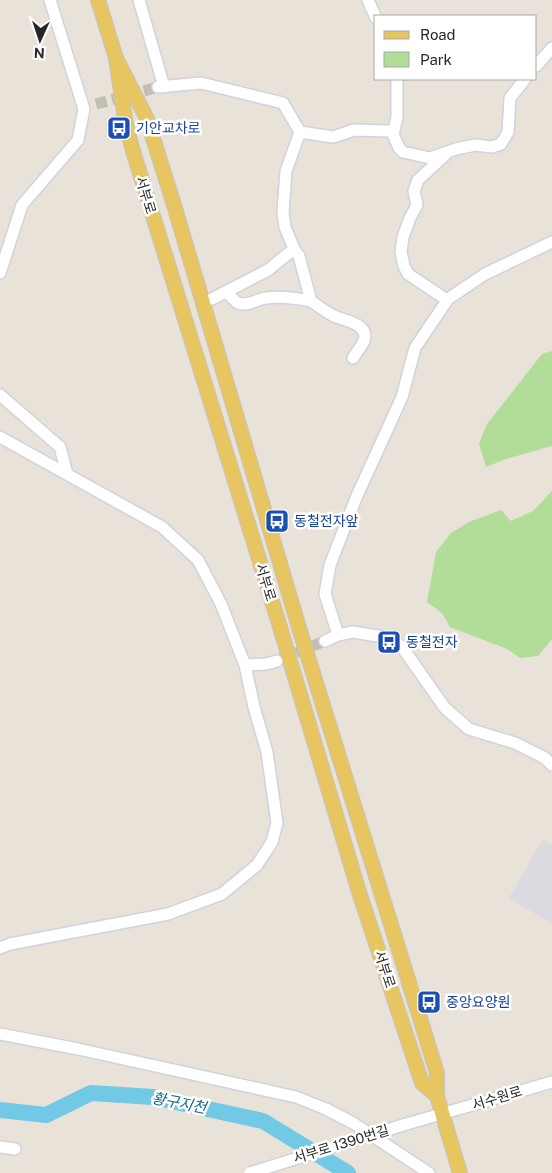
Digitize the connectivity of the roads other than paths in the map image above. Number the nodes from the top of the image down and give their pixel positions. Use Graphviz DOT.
graph roads {
  1 [pos="50,0"];
  2 [pos="98,0"];
  3 [pos="139,0"];
  4 [pos="368,0"];
  5 [pos="375,15"];
  6 [pos="552,48"];
  7 [pos="116,58"];
  8 [pos="537,65"];
  9 [pos="397,80"];
  10 [pos="524,80"];
  11 [pos="96,104"];
  12 [pos="84,109"];
  13 [pos="300,132"];
  14 [pos="393,134"];
  15 [pos="448,153"];
  16 [pos="552,242"];
  17 [pos="294,249"];
  18 [pos="0,274"];
  19 [pos="227,292"];
  20 [pos="310,300"];
  21 [pos="447,300"];
  22 [pos="202,301"];
  23 [pos="352,358"];
  24 [pos="0,395"];
  25 [pos="0,437"];
  26 [pos="67,474"];
  27 [pos="338,635"];
  28 [pos="325,641"];
  29 [pos="277,660"];
  30 [pos="244,665"];
  31 [pos="552,765"];
  32 [pos="0,948"];
  33 [pos="0,1034"];
  34 [pos="552,1082"];
  35 [pos="437,1096"];
  36 [pos="442,1114"];
  37 [pos="403,1125"];
  38 [pos="0,1146"];
  39 [pos="15,1148"];
  40 [pos="250,1173"];
  41 [pos="429,1173"];
  42 [pos="460,1173"];
  1 -- 12 [label="street"];
  2 -- 7 [label="main road, 서부로"];
  3 -- 13 [label="street"];
  4 -- 5 [label="street"];
  6 -- 8 [label="street"];
  7 -- 22 [label="main road, 서부로"];
  7 -- 35 [label="main road, 서부로"];
  9 -- 14 [label="street"];
  10 -- 15 [label="street"];
  11 -- 12 [label="street"];
  12 -- 18 [label="street"];
  13 -- 14 [label="street"];
  13 -- 17 [label="street"];
  14 -- 15 [label="street"];
  15 -- 21 [label="street"];
  16 -- 21 [label="street"];
  17 -- 19 [label="street"];
  17 -- 20 [label="street"];
  19 -- 20 [label="street"];
  19 -- 22 [label="street"];
  20 -- 23 [label="street"];
  21 -- 27 [label="street"];
  22 -- 35 [label="main road, 서부로"];
  24 -- 26 [label="street"];
  25 -- 26 [label="street"];
  26 -- 30 [label="street"];
  27 -- 28 [label="street"];
  27 -- 31 [label="street"];
  29 -- 30 [label="street"];
  30 -- 32 [label="street"];
  33 -- 41 [label="street"];
  34 -- 36 [label="street, 서수원로"];
  35 -- 36 [label="main road, 서부로"];
  36 -- 37 [label="street, 서수원로"];
  36 -- 42 [label="main road, 서부로"];
  37 -- 40 [label="street, 서부로 1390번길, bridge"];
  38 -- 39 [label="street"];
}
